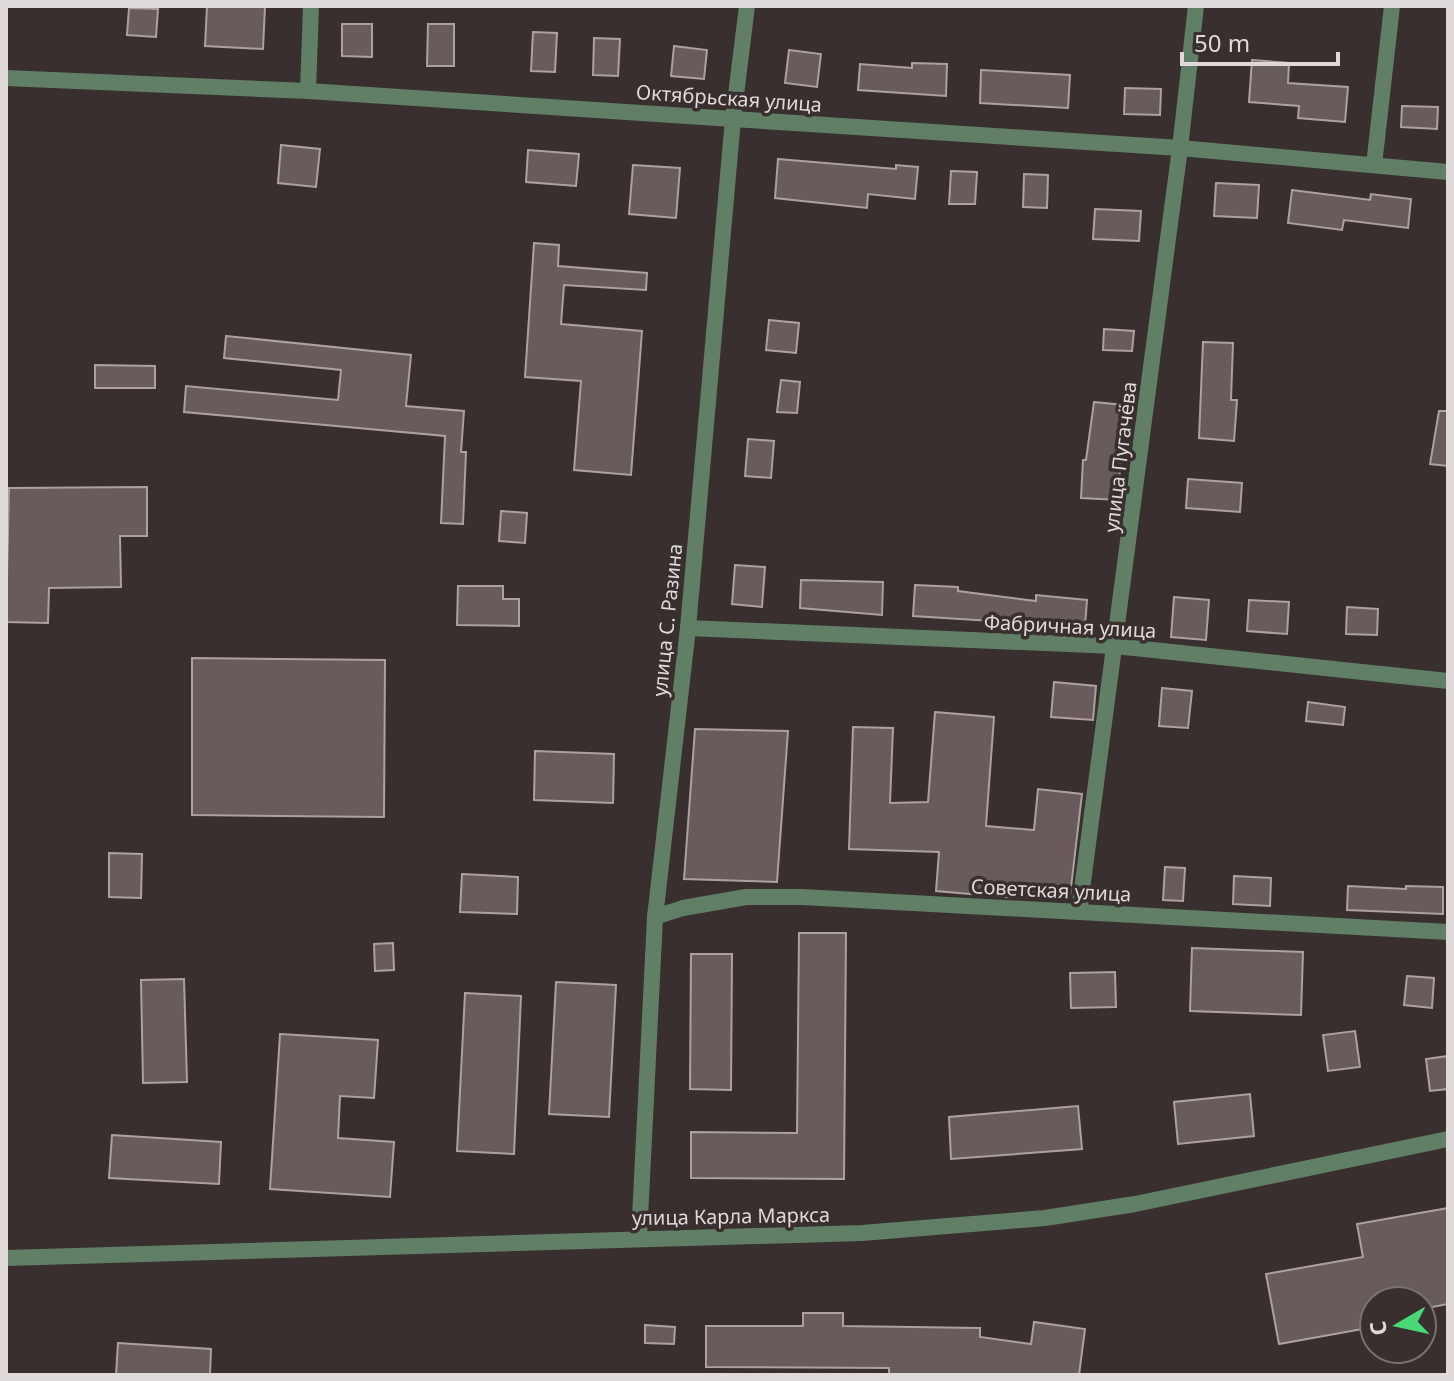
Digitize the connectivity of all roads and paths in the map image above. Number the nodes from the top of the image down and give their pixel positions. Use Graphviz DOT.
graph roads {
  1 [pos="311,6"];
  2 [pos="747,6"];
  3 [pos="1196,6"];
  4 [pos="1392,6"];
  5 [pos="6,78"];
  6 [pos="308,91"];
  7 [pos="733,119"];
  8 [pos="1180,148"];
  9 [pos="1374,165"];
  10 [pos="1448,172"];
  11 [pos="688,628"];
  12 [pos="1115,646"];
  13 [pos="1448,681"];
  14 [pos="1079,912"];
  15 [pos="655,917"];
  16 [pos="1448,932"];
  17 [pos="1448,1139"];
  18 [pos="639,1238"];
  19 [pos="6,1258"];
  1 -- 6 [label="street"];
  2 -- 7 [label="street, улица С. Разина"];
  3 -- 8 [label="street, улица Пугачёва"];
  4 -- 9 [label="street"];
  5 -- 6 [label="street, Октябрьская улица"];
  6 -- 7 [label="street, Октябрьская улица"];
  7 -- 8 [label="street, Октябрьская улица"];
  7 -- 11 [label="street, улица С. Разина"];
  8 -- 9 [label="street, Октябрьская улица"];
  8 -- 12 [label="street, улица Пугачёва"];
  9 -- 10 [label="street, Октябрьская улица"];
  11 -- 12 [label="street, Фабричная улица"];
  11 -- 15 [label="street, улица С. Разина"];
  12 -- 13 [label="street, Фабричная улица"];
  12 -- 14 [label="street, улица Пугачёва"];
  14 -- 15 [label="street, Советская улица"];
  14 -- 16 [label="street, Советская улица"];
  15 -- 18 [label="street, улица С. Разина"];
  17 -- 18 [label="street, улица Карла Маркса"];
  18 -- 19 [label="street, улица Карла Маркса"];
}
